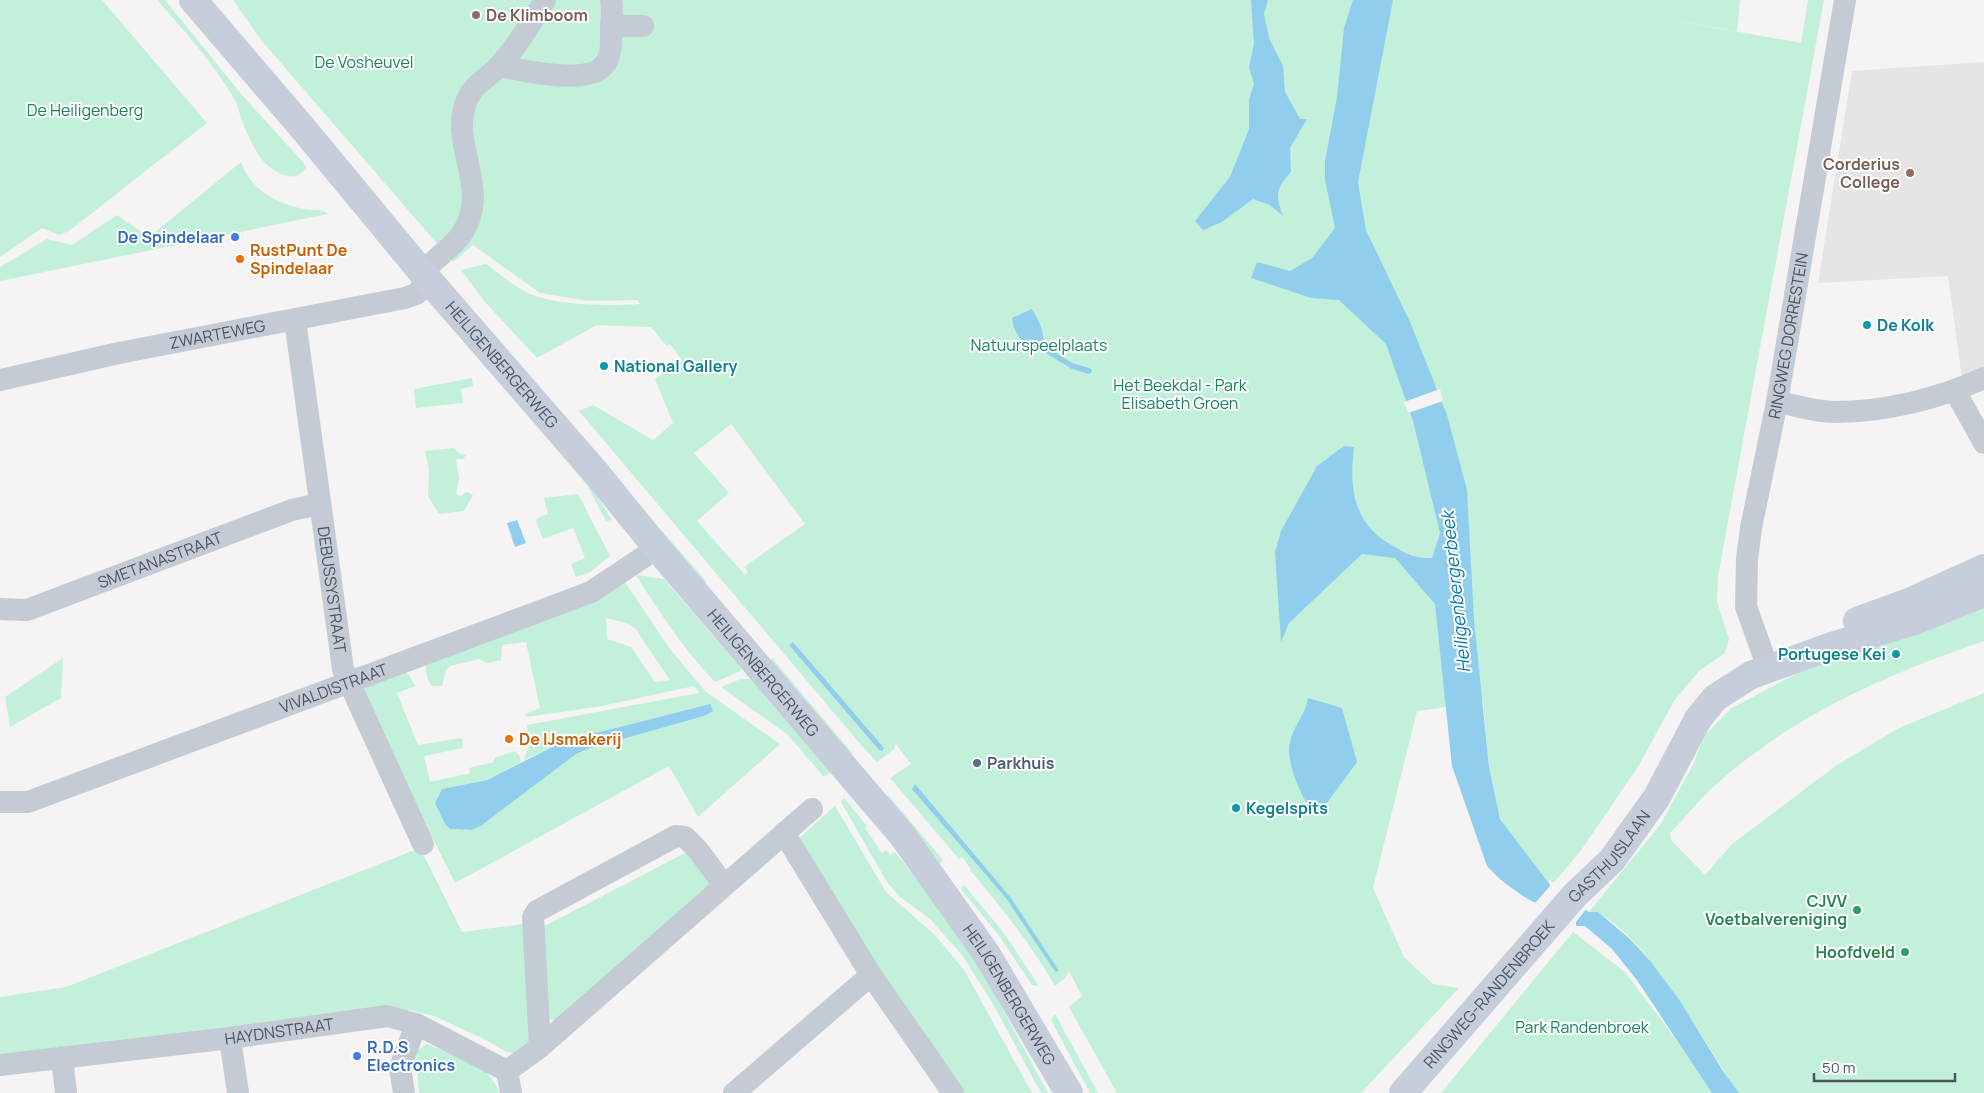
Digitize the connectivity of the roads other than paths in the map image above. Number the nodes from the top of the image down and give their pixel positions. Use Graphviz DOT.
graph roads {
  1 [pos="193,0"];
  2 [pos="545,0"];
  3 [pos="611,0"];
  4 [pos="1845,0"];
  5 [pos="611,26"];
  6 [pos="643,26"];
  7 [pos="499,66"];
  8 [pos="425,276"];
  9 [pos="295,320"];
  10 [pos="1984,378"];
  11 [pos="0,380"];
  12 [pos="1955,391"];
  13 [pos="1777,402"];
  14 [pos="1984,443"];
  15 [pos="320,504"];
  16 [pos="657,548"];
  17 [pos="1984,568"];
  18 [pos="1984,593"];
  19 [pos="0,609"];
  20 [pos="1764,660"];
  21 [pos="348,683"];
  22 [pos="0,802"];
  23 [pos="812,809"];
  24 [pos="784,833"];
  25 [pos="423,844"];
  26 [pos="724,885"];
  27 [pos="1575,895"];
  28 [pos="871,975"];
  29 [pos="416,1024"];
  30 [pos="230,1038"];
  31 [pos="540,1047"];
  32 [pos="62,1057"];
  33 [pos="0,1065"];
  34 [pos="507,1071"];
  35 [pos="66,1093"];
  36 [pos="238,1093"];
  37 [pos="404,1093"];
  38 [pos="511,1093"];
  39 [pos="734,1093"];
  40 [pos="953,1093"];
  41 [pos="1069,1093"];
  42 [pos="1402,1093"];
  1 -- 8 [label="main road, HEILIGENBERGERWEG"];
  2 -- 7 [label="street"];
  3 -- 5 [label="street"];
  4 -- 13 [label="street, RINGWEG DORRESTEIN"];
  5 -- 6 [label="street"];
  5 -- 7 [label="street"];
  7 -- 8 [label="street"];
  8 -- 9 [label="street, ZWARTEWEG"];
  8 -- 16 [label="main road, HEILIGENBERGERWEG"];
  9 -- 11 [label="street, ZWARTEWEG"];
  9 -- 15 [label="street, DEBUSSYSTRAAT"];
  10 -- 12 [label="street"];
  12 -- 13 [label="street"];
  12 -- 14 [label="street"];
  13 -- 20 [label="street, RINGWEG DORRESTEIN"];
  15 -- 19 [label="street, SMETANASTRAAT"];
  15 -- 21 [label="street, DEBUSSYSTRAAT"];
  16 -- 21 [label="street, VIVALDISTRAAT"];
  16 -- 41 [label="main road, HEILIGENBERGERWEG"];
  17 -- 20 [label="main road, GASTHUISLAAN"];
  18 -- 20 [label="main road, GASTHUISLAAN"];
  20 -- 27 [label="main road, GASTHUISLAAN"];
  21 -- 22 [label="street, VIVALDISTRAAT"];
  21 -- 25 [label="street, DEBUSSYSTRAAT"];
  23 -- 24 [label="street"];
  24 -- 26 [label="street"];
  24 -- 28 [label="street"];
  26 -- 31 [label="street"];
  26 -- 31 [label="street"];
  27 -- 42 [label="main road, RINGWEG-RANDENBROEK"];
  28 -- 39 [label="street"];
  28 -- 40 [label="street"];
  29 -- 30 [label="street, HAYDNSTRAAT"];
  29 -- 34 [label="street, HAYDNSTRAAT"];
  29 -- 37 [label="street"];
  30 -- 32 [label="street, HAYDNSTRAAT"];
  30 -- 36 [label="street"];
  31 -- 34 [label="street"];
  32 -- 33 [label="street, HAYDNSTRAAT"];
  32 -- 35 [label="street"];
  34 -- 38 [label="street"];
}
